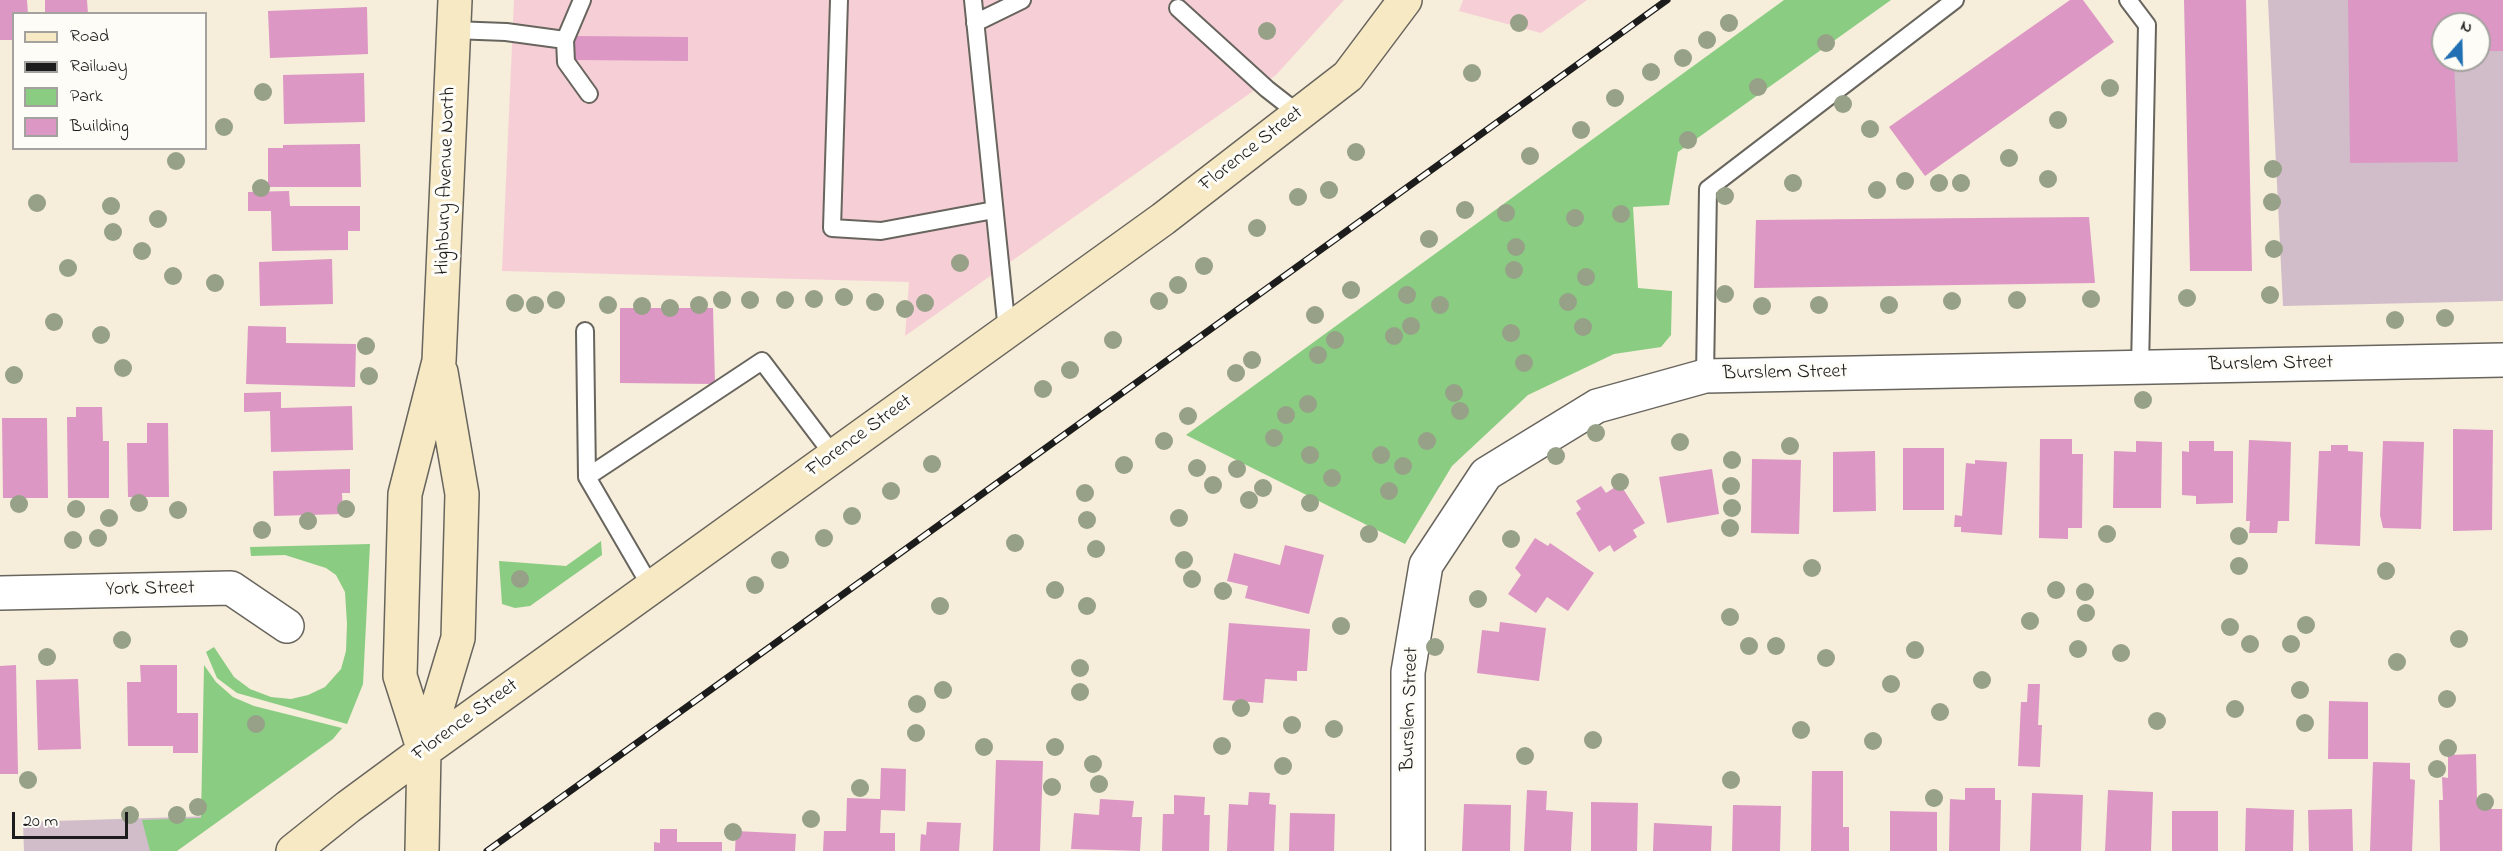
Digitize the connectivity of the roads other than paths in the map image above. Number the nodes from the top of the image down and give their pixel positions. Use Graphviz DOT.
graph roads {
  1 [pos="582,0"];
  2 [pos="839,0"];
  3 [pos="973,0"];
  4 [pos="1022,0"];
  5 [pos="1405,0"];
  6 [pos="1955,0"];
  7 [pos="2128,0"];
  8 [pos="1178,8"];
  9 [pos="454,15"];
  10 [pos="975,23"];
  11 [pos="565,40"];
  12 [pos="589,94"];
  13 [pos="1299,114"];
  14 [pos="994,210"];
  15 [pos="585,331"];
  16 [pos="1007,331"];
  17 [pos="2503,360"];
  18 [pos="439,361"];
  19 [pos="2140,368"];
  20 [pos="1705,376"];
  21 [pos="834,456"];
  22 [pos="587,477"];
  23 [pos="651,587"];
  24 [pos="0,593"];
  25 [pos="287,627"];
  26 [pos="424,751"];
  27 [pos="293,851"];
  28 [pos="422,851"];
  29 [pos="1408,851"];
  1 -- 11 [label="lane"];
  2 -- 14 [label="lane"];
  3 -- 10 [label="lane"];
  4 -- 10 [label="lane"];
  5 -- 13 [label="main road, Florence Street"];
  6 -- 20 [label="lane"];
  7 -- 19 [label="lane"];
  8 -- 13 [label="lane"];
  9 -- 11 [label="lane"];
  9 -- 18 [label="main road, Highbury Avenue North"];
  10 -- 14 [label="lane"];
  11 -- 12 [label="lane"];
  13 -- 16 [label="main road, Florence Street"];
  14 -- 16 [label="lane"];
  15 -- 22 [label="lane"];
  16 -- 21 [label="main road, Florence Street"];
  17 -- 19 [label="street, Burslem Street"];
  18 -- 26 [label="main road, Highbury Avenue North"];
  18 -- 26 [label="main road, Highbury Avenue North"];
  19 -- 20 [label="street, Burslem Street"];
  20 -- 29 [label="street, Burslem Street"];
  21 -- 22 [label="lane"];
  21 -- 23 [label="main road, Florence Street"];
  22 -- 23 [label="lane"];
  23 -- 26 [label="main road, Florence Street"];
  24 -- 25 [label="street, York Street"];
  26 -- 27 [label="main road, Florence Street"];
  26 -- 28 [label="main road, Highbury Avenue North"];
}
